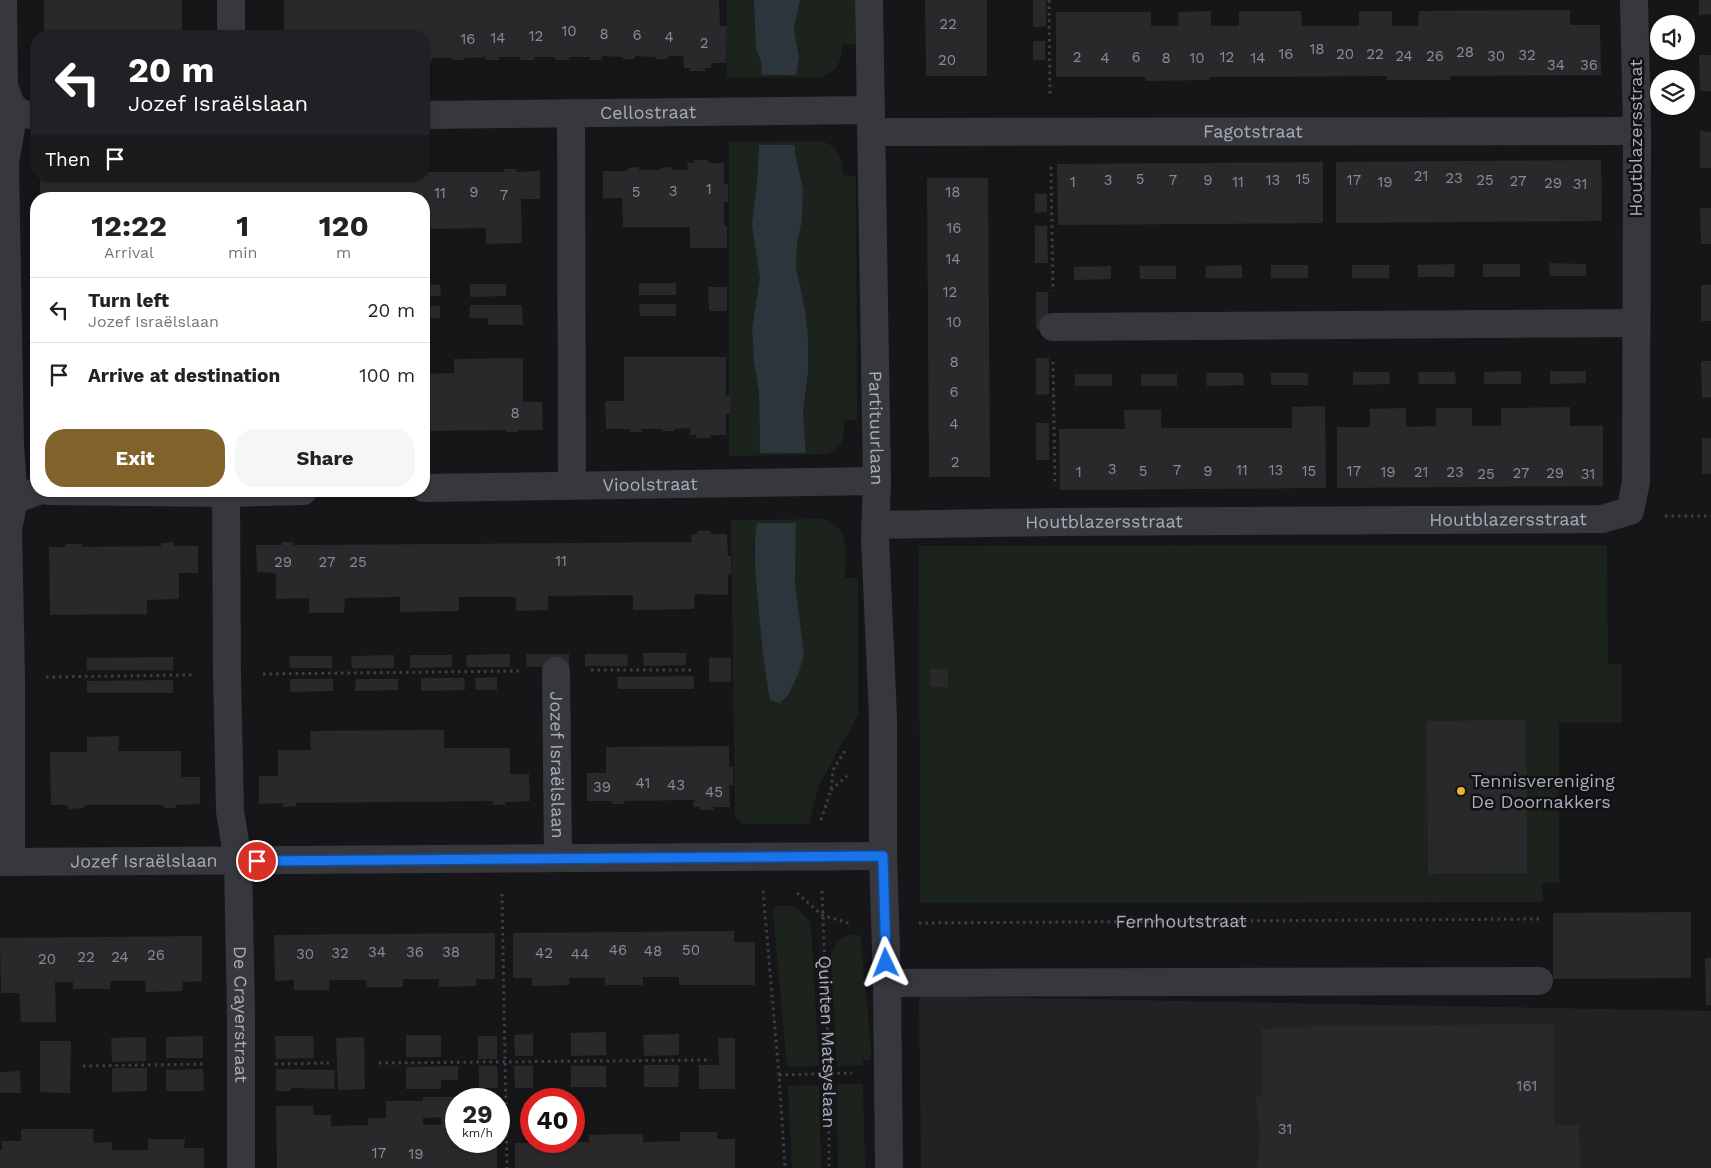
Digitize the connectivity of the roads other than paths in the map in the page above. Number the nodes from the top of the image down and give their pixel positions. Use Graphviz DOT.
graph roads {
  1 [pos="3,0"];
  2 [pos="231,0"];
  3 [pos="869,0"];
  4 [pos="1634,0"];
  5 [pos="231,30"];
  6 [pos="17,113"];
  7 [pos="571,113"];
  8 [pos="430,115"];
  9 [pos="871,121"];
  10 [pos="1637,131"];
  11 [pos="1636,323"];
  12 [pos="1053,327"];
  13 [pos="877,481"];
  14 [pos="572,485"];
  15 [pos="430,488"];
  16 [pos="17,497"];
  17 [pos="226,497"];
  18 [pos="876,525"];
  19 [pos="556,671"];
  20 [pos="883,856"];
  21 [pos="558,858"];
  22 [pos="238,861"];
  23 [pos="5,862"];
  24 [pos="1539,981"];
  25 [pos="887,983"];
  26 [pos="241,1168"];
  27 [pos="889,1168"];
  1 -- 6 [label="street"];
  2 -- 5 [label="street"];
  3 -- 9 [label="street, Partituurlaan"];
  4 -- 10 [label="street, Houtblazersstraat"];
  6 -- 16 [label="street"];
  7 -- 8 [label="street, Cellostraat"];
  7 -- 9 [label="street, Cellostraat"];
  7 -- 14 [label="street"];
  9 -- 10 [label="street, Fagotstraat"];
  9 -- 13 [label="street, Partituurlaan"];
  10 -- 11 [label="street, Houtblazersstraat"];
  11 -- 12 [label="street"];
  11 -- 18 [label="street, Houtblazersstraat"];
  13 -- 14 [label="street, Vioolstraat"];
  13 -- 18 [label="street, Partituurlaan"];
  14 -- 15 [label="street, Vioolstraat"];
  16 -- 23 [label="street"];
  17 -- 22 [label="street, De Crayerstraat"];
  18 -- 20 [label="street, Partituurlaan"];
  19 -- 21 [label="street, Jozef Israëlslaan"];
  20 -- 21 [label="street, Jozef Israëlslaan"];
  20 -- 25 [label="street"];
  21 -- 22 [label="street, Jozef Israëlslaan"];
  22 -- 23 [label="street, Jozef Israëlslaan"];
  22 -- 26 [label="street, De Crayerstraat"];
  24 -- 25 [label="street"];
  25 -- 27 [label="street"];
}
